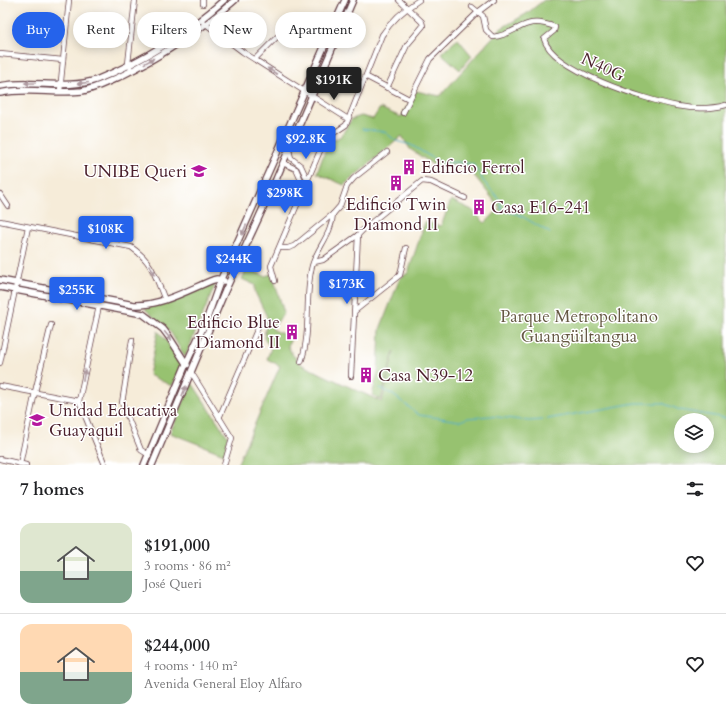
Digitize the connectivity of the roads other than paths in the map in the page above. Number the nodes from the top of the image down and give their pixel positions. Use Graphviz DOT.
graph roads {
  1 [pos="69,0"];
  2 [pos="135,0"];
  3 [pos="224,0"];
  4 [pos="235,0"];
  5 [pos="346,0"];
  6 [pos="354,0"];
  7 [pos="399,0"];
  8 [pos="419,0"];
  9 [pos="494,0"];
  10 [pos="472,7"];
  11 [pos="406,8"];
  12 [pos="340,12"];
  13 [pos="349,12"];
  14 [pos="478,12"];
  15 [pos="201,21"];
  16 [pos="207,25"];
  17 [pos="275,39"];
  18 [pos="155,48"];
  19 [pos="324,48"];
  20 [pos="333,48"];
  21 [pos="0,54"];
  22 [pos="255,59"];
  23 [pos="63,60"];
  24 [pos="128,64"];
  25 [pos="132,71"];
  26 [pos="367,77"];
  27 [pos="61,84"];
  28 [pos="0,86"];
  29 [pos="387,88"];
  30 [pos="60,91"];
  31 [pos="305,92"];
  32 [pos="0,93"];
  33 [pos="312,97"];
  34 [pos="409,99"];
  35 [pos="726,105"];
  36 [pos="403,114"];
  37 [pos="348,119"];
  38 [pos="289,150"];
  39 [pos="387,152"];
  40 [pos="283,163"];
  41 [pos="308,179"];
  42 [pos="304,187"];
  43 [pos="0,194"];
  44 [pos="465,198"];
  45 [pos="8,206"];
  46 [pos="333,214"];
  47 [pos="0,221"];
  48 [pos="28,227"];
  49 [pos="358,235"];
  50 [pos="280,248"];
  51 [pos="406,248"];
  52 [pos="314,262"];
  53 [pos="221,279"];
  54 [pos="0,280"];
  55 [pos="275,281"];
  56 [pos="0,287"];
  57 [pos="16,287"];
  58 [pos="225,291"];
  59 [pos="165,300"];
  60 [pos="99,306"];
  61 [pos="134,306"];
  62 [pos="144,306"];
  63 [pos="355,311"];
  64 [pos="133,312"];
  65 [pos="143,314"];
  66 [pos="260,323"];
  67 [pos="51,325"];
  68 [pos="132,340"];
  69 [pos="301,362"];
  70 [pos="0,363"];
  71 [pos="186,364"];
  72 [pos="191,372"];
  73 [pos="351,376"];
  74 [pos="0,386"];
  75 [pos="35,392"];
  76 [pos="79,401"];
  77 [pos="219,418"];
  78 [pos="149,455"];
  79 [pos="0,459"];
  80 [pos="20,464"];
  81 [pos="26,465"];
  82 [pos="105,465"];
  83 [pos="144,465"];
  84 [pos="152,465"];
  85 [pos="224,465"];
  1 -- 23 [label="street"];
  2 -- 24 [label="street"];
  3 -- 15 [label="main road"];
  4 -- 16 [label="main road"];
  5 -- 12 [label="main road"];
  6 -- 13 [label="main road"];
  7 -- 11 [label="street"];
  8 -- 11 [label="street"];
  9 -- 14 [label="street"];
  10 -- 14 [label="street"];
  11 -- 26 [label="street"];
  11 -- 29 [label="street"];
  14 -- 34 [label="street"];
  14 -- 35 [label="street, N40G"];
  15 -- 16 [label="street"];
  16 -- 22 [label="street"];
  25 -- 16 [label="main road, one-way"];
  17 -- 22 [label="street"];
  18 -- 24 [label="main road"];
  19 -- 31 [label="main road"];
  20 -- 33 [label="main road"];
  21 -- 23 [label="street"];
  31 -- 22 [label="street, one-way"];
  23 -- 27 [label="street"];
  24 -- 25 [label="street"];
  24 -- 27 [label="main road, one-way"];
  25 -- 30 [label="main road"];
  26 -- 29 [label="street"];
  26 -- 37 [label="street"];
  27 -- 28 [label="main road, one-way"];
  27 -- 30 [label="street"];
  29 -- 34 [label="street"];
  30 -- 32 [label="main road"];
  31 -- 33 [label="street"];
  31 -- 53 [label="main road, one-way"];
  33 -- 37 [label="street"];
  33 -- 38 [label="main road"];
  34 -- 36 [label="street"];
  37 -- 41 [label="street"];
  38 -- 40 [label="main road"];
  38 -- 41 [label="street"];
  39 -- 46 [label="street"];
  40 -- 42 [label="street"];
  40 -- 58 [label="main road"];
  41 -- 42 [label="street"];
  42 -- 50 [label="street"];
  43 -- 45 [label="street"];
  44 -- 49 [label="street"];
  46 -- 50 [label="street"];
  46 -- 52 [label="street"];
  47 -- 48 [label="street"];
  48 -- 57 [label="street"];
  48 -- 59 [label="street, one-way"];
  49 -- 52 [label="street"];
  49 -- 63 [label="street"];
  50 -- 55 [label="street"];
  51 -- 63 [label="street"];
  52 -- 69 [label="street"];
  53 -- 58 [label="main road"];
  53 -- 59 [label="main road"];
  53 -- 71 [label="main road"];
  54 -- 57 [label="main road"];
  56 -- 57 [label="main road"];
  57 -- 60 [label="main road"];
  57 -- 61 [label="main road"];
  57 -- 70 [label="street"];
  58 -- 72 [label="main road"];
  59 -- 62 [label="main road"];
  60 -- 64 [label="main road"];
  76 -- 60 [label="street, one-way"];
  61 -- 62 [label="main road"];
  61 -- 64 [label="main road"];
  62 -- 65 [label="main road"];
  63 -- 73 [label="street"];
  64 -- 65 [label="main road"];
  65 -- 71 [label="main road, one-way"];
  66 -- 77 [label="street"];
  67 -- 75 [label="street"];
  68 -- 78 [label="street"];
  71 -- 72 [label="main road"];
  71 -- 78 [label="main road"];
  72 -- 77 [label="street"];
  84 -- 72 [label="main road, one-way"];
  74 -- 75 [label="street"];
  75 -- 76 [label="street"];
  75 -- 80 [label="street"];
  76 -- 82 [label="street"];
  77 -- 85 [label="street"];
  78 -- 83 [label="main road"];
  79 -- 80 [label="street"];
  80 -- 81 [label="street"];
}
